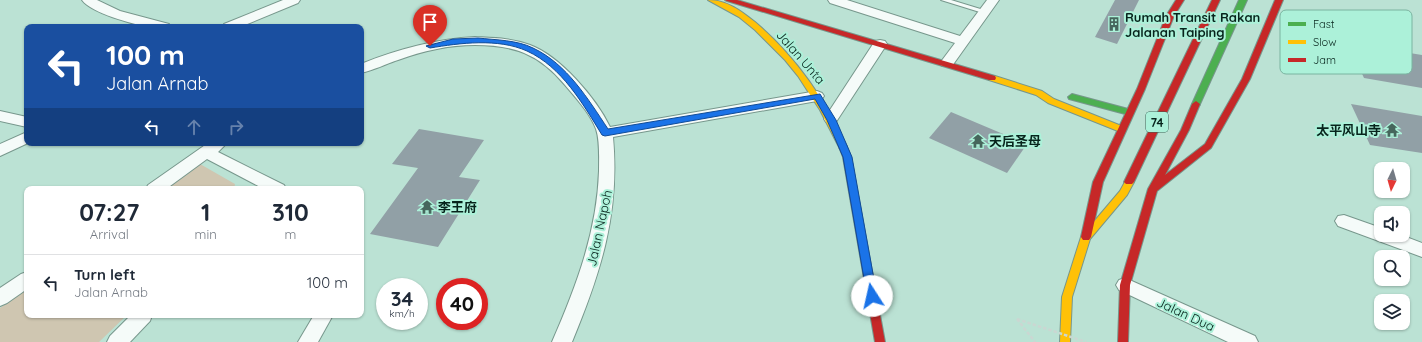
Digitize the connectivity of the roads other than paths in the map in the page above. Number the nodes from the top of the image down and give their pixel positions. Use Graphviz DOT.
graph roads {
  1 [pos="88,0"];
  2 [pos="294,0"];
  3 [pos="712,0"];
  4 [pos="730,0"];
  5 [pos="834,0"];
  6 [pos="944,0"];
  7 [pos="993,0"];
  8 [pos="1180,0"];
  9 [pos="1216,0"];
  10 [pos="1243,0"];
  11 [pos="1279,0"];
  12 [pos="985,12"];
  13 [pos="741,14"];
  14 [pos="790,18"];
  15 [pos="153,24"];
  16 [pos="235,24"];
  17 [pos="962,41"];
  18 [pos="880,44"];
  19 [pos="947,63"];
  20 [pos="364,68"];
  21 [pos="1039,93"];
  22 [pos="817,96"];
  23 [pos="1129,112"];
  24 [pos="0,116"];
  25 [pos="831,120"];
  26 [pos="24,121"];
  27 [pos="1121,129"];
  28 [pos="605,133"];
  29 [pos="24,139"];
  30 [pos="214,146"];
  31 [pos="0,151"];
  32 [pos="205,152"];
  33 [pos="256,185"];
  34 [pos="158,186"];
  35 [pos="1153,189"];
  36 [pos="1344,221"];
  37 [pos="1374,232"];
  38 [pos="1086,237"];
  39 [pos="1401,242"];
  40 [pos="1422,250"];
  41 [pos="24,281"];
  42 [pos="1125,285"];
  43 [pos="0,298"];
  44 [pos="139,318"];
  45 [pos="322,318"];
  46 [pos="117,342"];
  47 [pos="308,342"];
  48 [pos="562,342"];
  49 [pos="880,342"];
  50 [pos="1064,342"];
  51 [pos="1123,342"];
  52 [pos="1248,342"];
  1 -- 15 [label="street"];
  2 -- 16 [label="street"];
  3 -- 13 [label="main road, Jalan Unta"];
  4 -- 14 [label="main road"];
  5 -- 17 [label="street"];
  6 -- 12 [label="lane"];
  7 -- 12 [label="street"];
  8 -- 23 [label="main road"];
  9 -- 38 [label="main road, 74"];
  10 -- 35 [label="main road, 74"];
  11 -- 35 [label="main road"];
  12 -- 17 [label="street"];
  13 -- 14 [label="main road"];
  13 -- 22 [label="main road, Jalan Unta"];
  14 -- 18 [label="main road"];
  17 -- 19 [label="street"];
  18 -- 19 [label="main road"];
  18 -- 25 [label="street"];
  19 -- 21 [label="main road"];
  20 -- 28 [label="street, Jalan Napoh"];
  21 -- 23 [label="main road"];
  21 -- 27 [label="main road"];
  22 -- 25 [label="main road, Jalan Unta"];
  22 -- 28 [label="street"];
  23 -- 27 [label="main road"];
  24 -- 26 [label="street"];
  25 -- 49 [label="main road, Jalan Unta"];
  27 -- 38 [label="main road"];
  28 -- 48 [label="street, Jalan Napoh"];
  29 -- 31 [label="street"];
  30 -- 32 [label="street"];
  32 -- 33 [label="street"];
  32 -- 34 [label="street"];
  35 -- 42 [label="main road, 74"];
  36 -- 37 [label="street"];
  38 -- 50 [label="main road, 74"];
  39 -- 40 [label="street"];
  41 -- 43 [label="street"];
  42 -- 51 [label="main road, 74"];
  42 -- 52 [label="street, Jalan Dua"];
  44 -- 46 [label="street"];
  45 -- 47 [label="street"];
}
